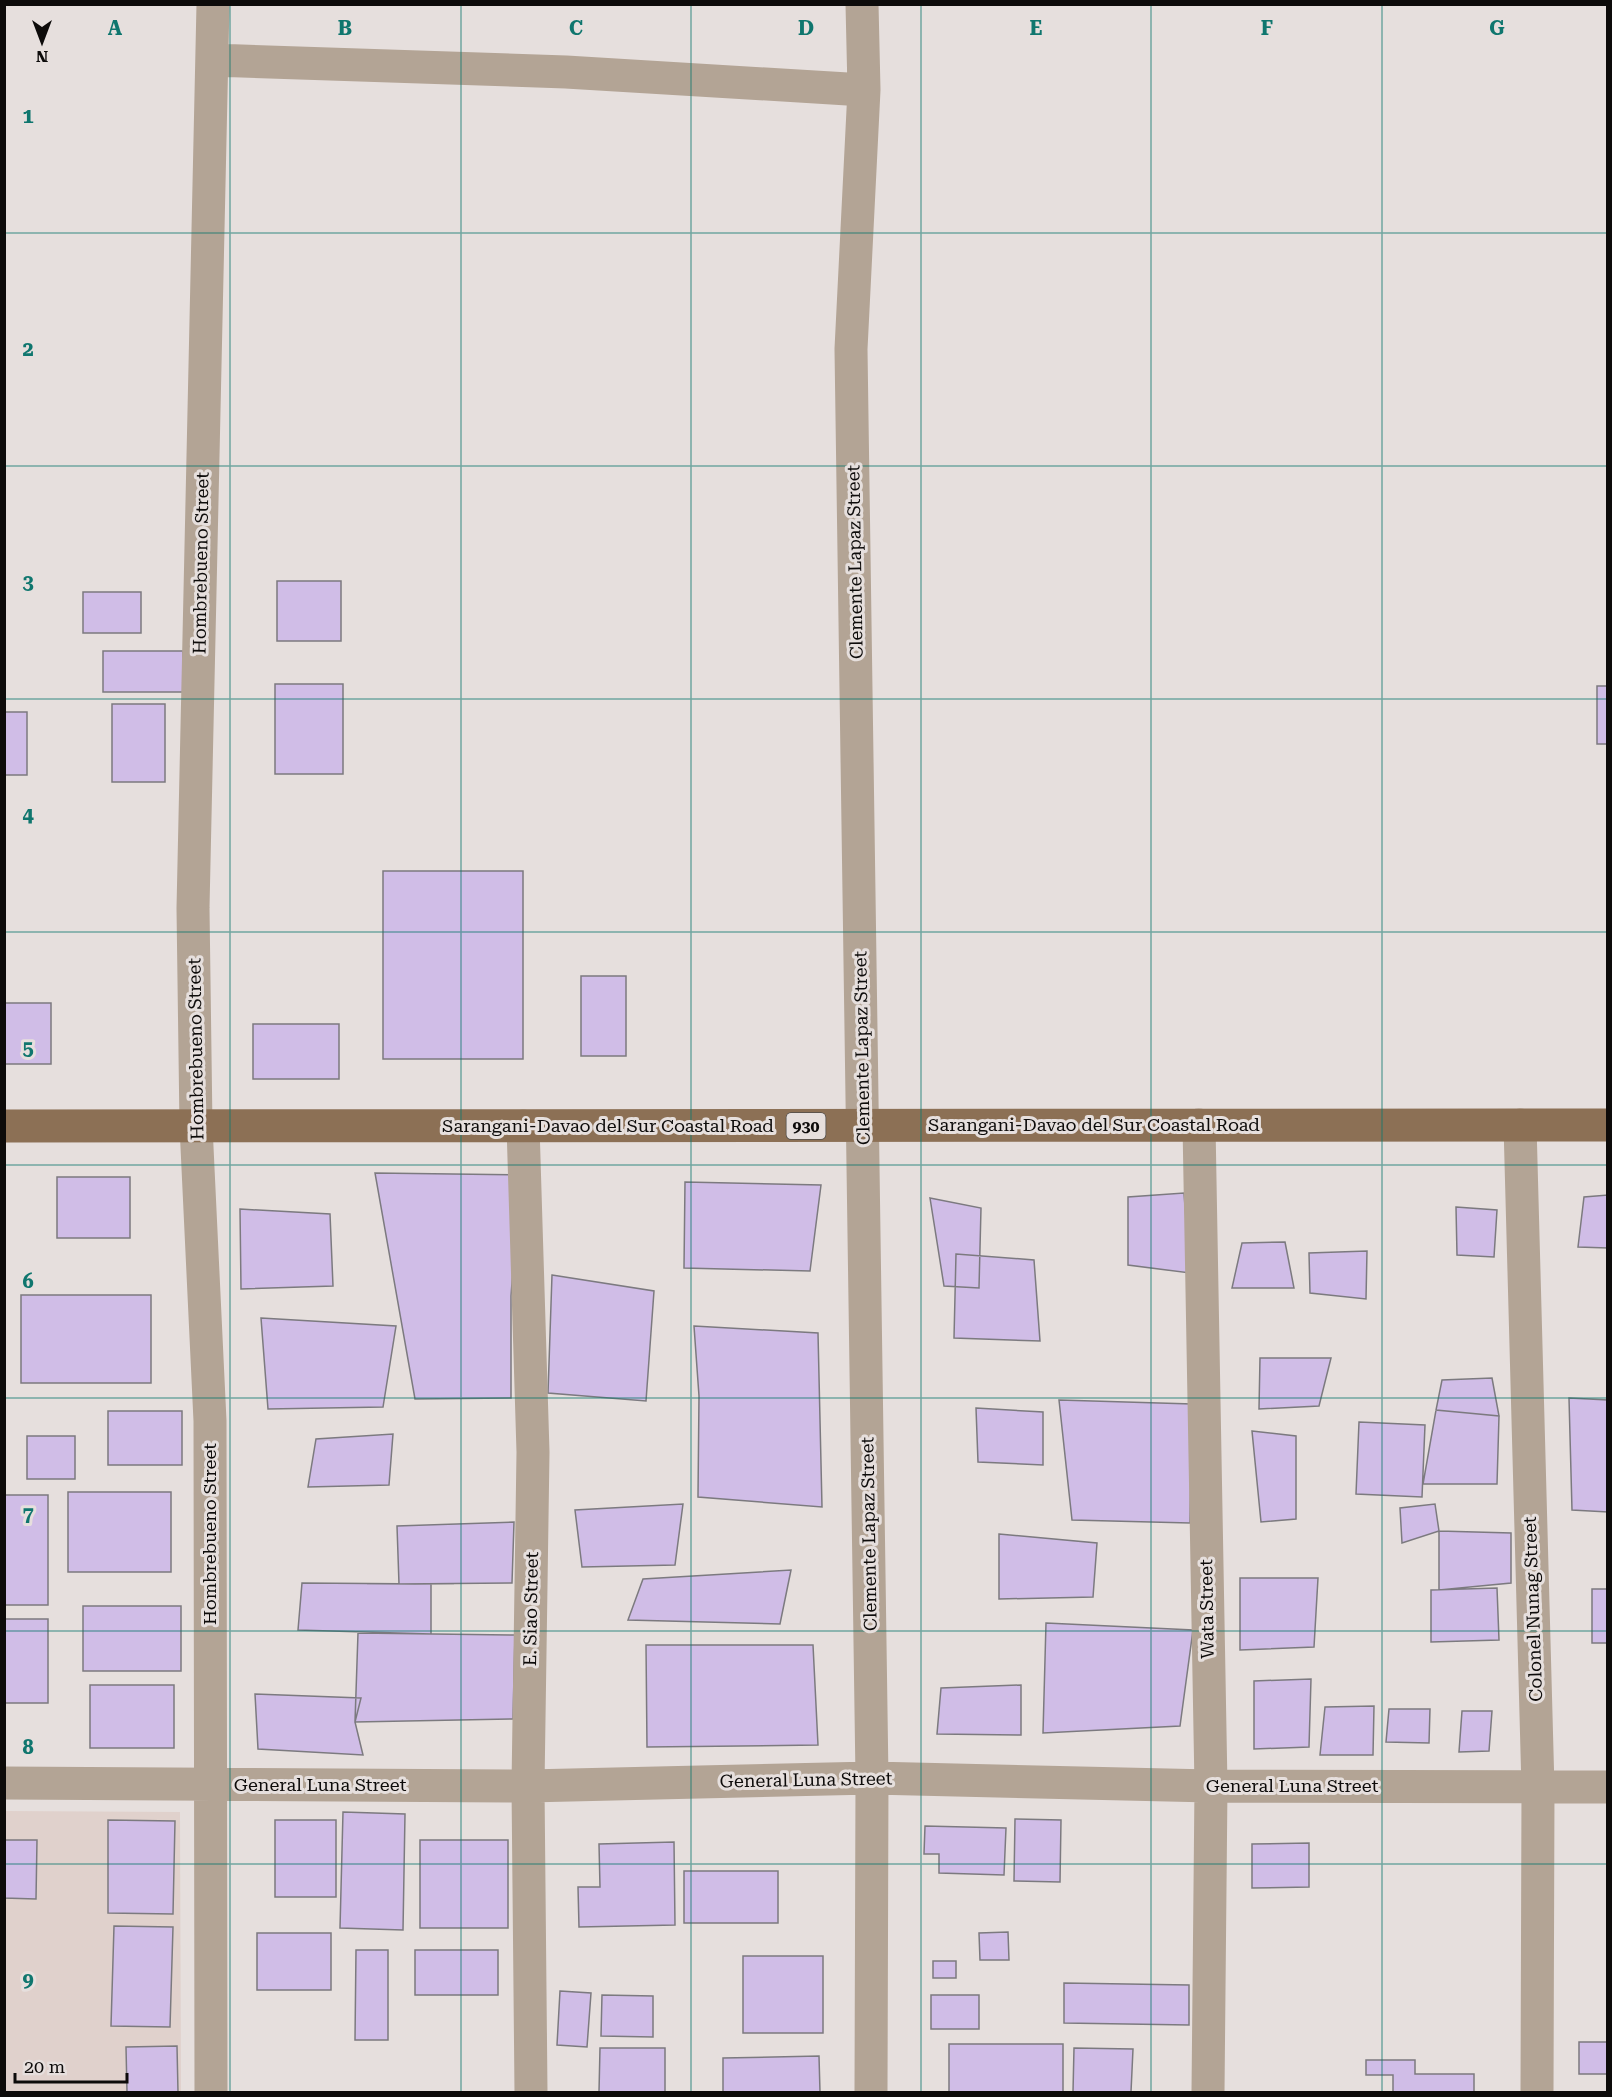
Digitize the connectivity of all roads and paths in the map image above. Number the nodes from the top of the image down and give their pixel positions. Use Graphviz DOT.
graph roads {
  1 [pos="213,4"];
  2 [pos="862,4"];
  3 [pos="213,60"];
  4 [pos="864,90"];
  5 [pos="863,1125"];
  6 [pos="1199,1125"];
  7 [pos="1520,1125"];
  8 [pos="1608,1125"];
  9 [pos="4,1126"];
  10 [pos="196,1126"];
  11 [pos="523,1126"];
  12 [pos="872,1778"];
  13 [pos="4,1783"];
  14 [pos="211,1784"];
  15 [pos="528,1786"];
  16 [pos="1211,1786"];
  17 [pos="1608,1787"];
  18 [pos="1538,1788"];
  19 [pos="212,2092"];
  20 [pos="531,2092"];
  21 [pos="871,2092"];
  22 [pos="1208,2092"];
  23 [pos="1537,2092"];
  1 -- 3 [label="street, Hombrebueno Street"];
  2 -- 4 [label="street, Clemente Lapaz Street"];
  3 -- 4 [label="street"];
  3 -- 10 [label="street, Hombrebueno Street"];
  4 -- 5 [label="street, Clemente Lapaz Street"];
  5 -- 6 [label="main road, Sarangani-Davao del Sur Coastal Road / 930"];
  5 -- 11 [label="main road, Sarangani-Davao del Sur Coastal Road / 930"];
  5 -- 12 [label="street, Clemente Lapaz Street"];
  6 -- 7 [label="main road, Sarangani-Davao del Sur Coastal Road / 930"];
  6 -- 16 [label="street, Wata Street"];
  7 -- 8 [label="main road, Sarangani-Davao del Sur Coastal Road / 930"];
  7 -- 18 [label="street, Colonel Nunag Street"];
  9 -- 10 [label="main road, Sarangani-Davao del Sur Coastal Road / 930"];
  10 -- 11 [label="main road, Sarangani-Davao del Sur Coastal Road / 930"];
  10 -- 14 [label="street, Hombrebueno Street"];
  11 -- 15 [label="street, E. Siao Street"];
  12 -- 15 [label="street, General Luna Street"];
  12 -- 16 [label="street, General Luna Street"];
  12 -- 21 [label="street, Clemente Lapaz Street"];
  13 -- 14 [label="street, General Luna Street"];
  14 -- 15 [label="street, General Luna Street"];
  14 -- 19 [label="street, Hombrebueno Street"];
  15 -- 20 [label="street, E. Siao Street"];
  16 -- 18 [label="street, General Luna Street"];
  16 -- 22 [label="street, Wata Street"];
  17 -- 18 [label="street, General Luna Street"];
  18 -- 23 [label="street, Colonel Nunag Street"];
}
